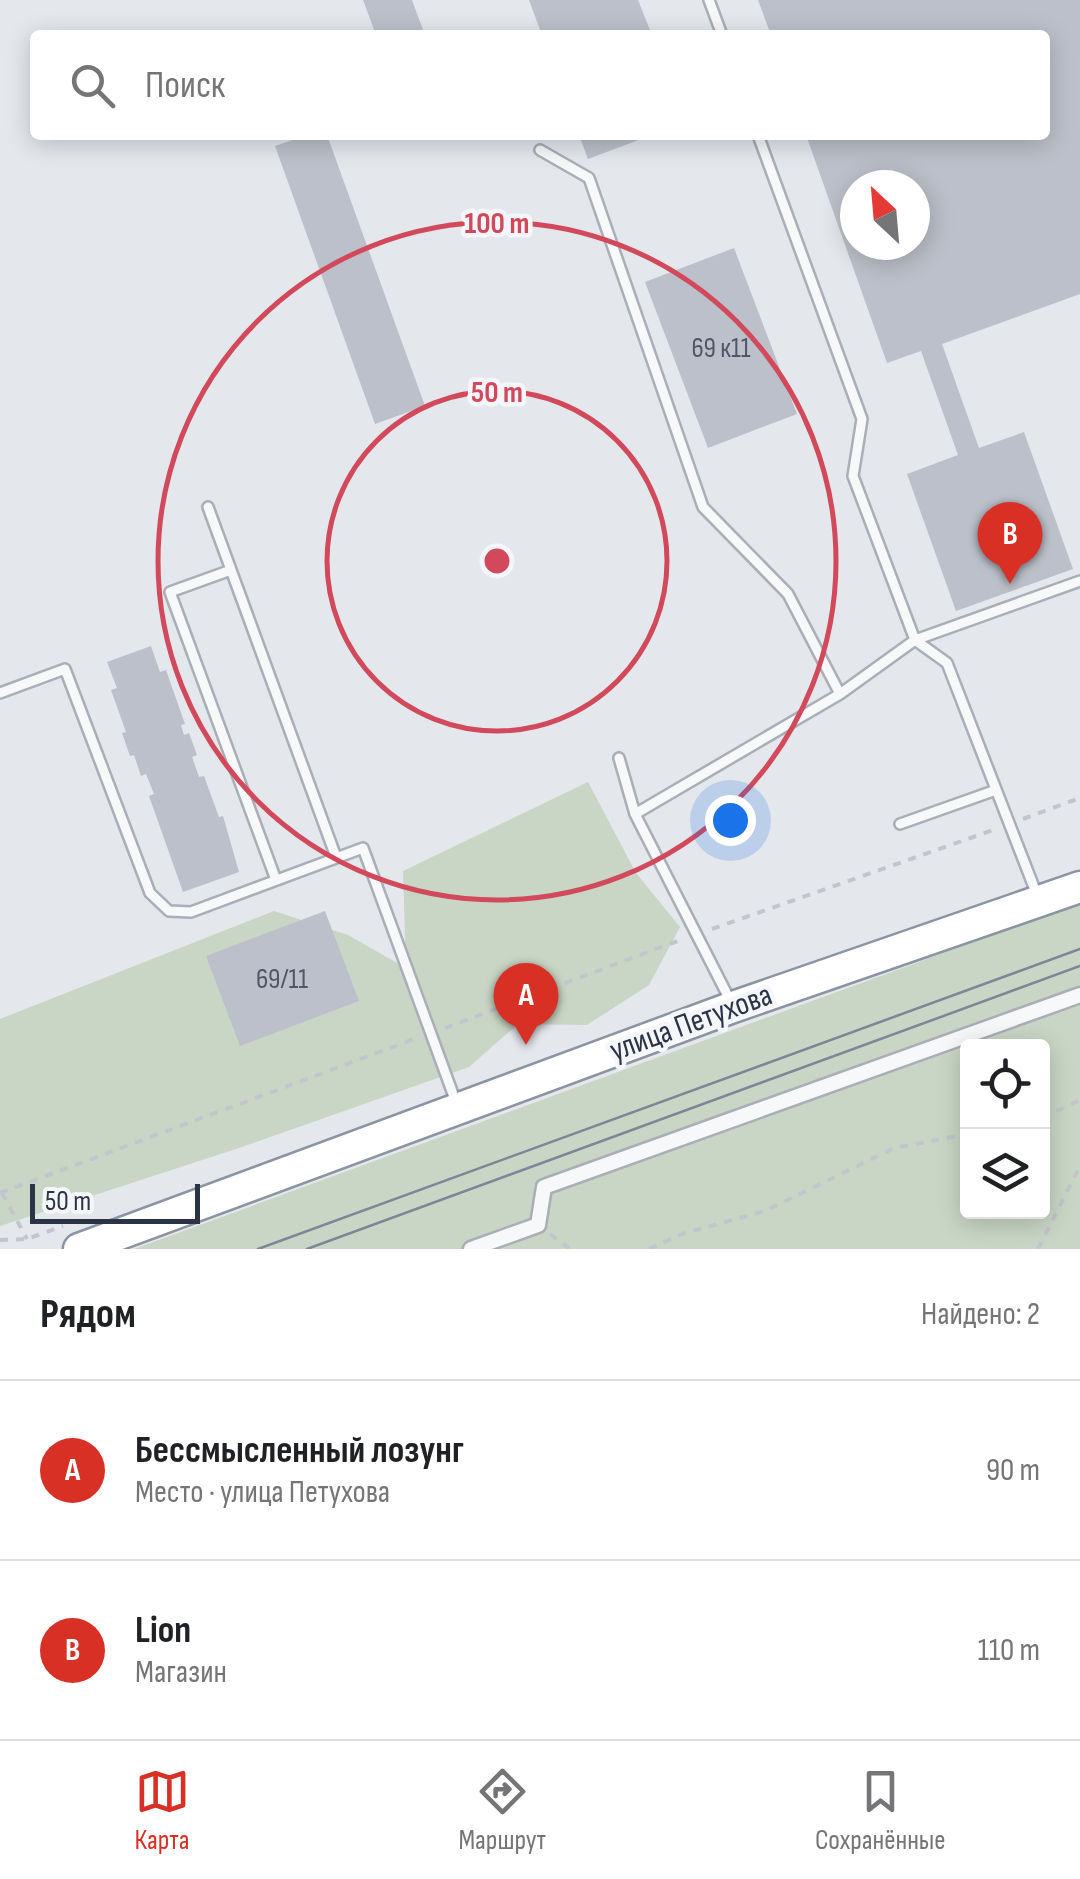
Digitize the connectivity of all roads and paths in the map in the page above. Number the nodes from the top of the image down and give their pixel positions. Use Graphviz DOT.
graph roads {
  1 [pos="709,0"];
  2 [pos="720,30"];
  3 [pos="760,140"];
  4 [pos="540,150"];
  5 [pos="208,507"];
  6 [pos="231,570"];
  7 [pos="1080,581"];
  8 [pos="915,640"];
  9 [pos="0,693"];
  10 [pos="840,694"];
  11 [pos="620,758"];
  12 [pos="996,790"];
  13 [pos="1080,798"];
  14 [pos="635,814"];
  15 [pos="900,824"];
  16 [pos="1010,824"];
  17 [pos="336,858"];
  18 [pos="276,880"];
  19 [pos="1080,888"];
  20 [pos="1040,902"];
  21 [pos="697,934"];
  22 [pos="1080,995"];
  23 [pos="733,1007"];
  24 [pos="431,1033"];
  25 [pos="1080,1100"];
  26 [pos="458,1108"];
  27 [pos="1050,1114"];
  28 [pos="960,1136"];
  29 [pos="1080,1166"];
  30 [pos="1,1193"];
  31 [pos="538,1225"];
  32 [pos="35,1249"];
  33 [pos="79,1249"];
  34 [pos="471,1249"];
  35 [pos="570,1249"];
  36 [pos="649,1249"];
  37 [pos="1038,1249"];
  1 -- 2 [label="lane"];
  3 -- 8 [label="lane"];
  4 -- 10 [label="lane"];
  5 -- 6 [label="lane"];
  6 -- 17 [label="lane"];
  6 -- 18 [label="lane"];
  7 -- 8 [label="lane"];
  8 -- 10 [label="lane"];
  8 -- 12 [label="lane"];
  9 -- 18 [label="lane"];
  10 -- 14 [label="lane"];
  11 -- 14 [label="lane"];
  12 -- 15 [label="lane"];
  12 -- 16 [label="lane"];
  13 -- 16 [label="path"];
  14 -- 21 [label="lane"];
  16 -- 20 [label="lane"];
  16 -- 21 [label="path"];
  17 -- 18 [label="lane"];
  17 -- 24 [label="lane"];
  19 -- 20 [label="highway, улица Петухова"];
  20 -- 23 [label="highway, улица Петухова"];
  21 -- 23 [label="lane"];
  21 -- 24 [label="path"];
  22 -- 31 [label="street"];
  23 -- 26 [label="highway, улица Петухова"];
  24 -- 26 [label="lane"];
  24 -- 30 [label="path"];
  25 -- 27 [label="path"];
  26 -- 33 [label="highway, улица Петухова"];
  28 -- 36 [label="path"];
  29 -- 37 [label="path"];
  30 -- 32 [label="path"];
  31 -- 34 [label="street"];
  31 -- 35 [label="path"];
}
